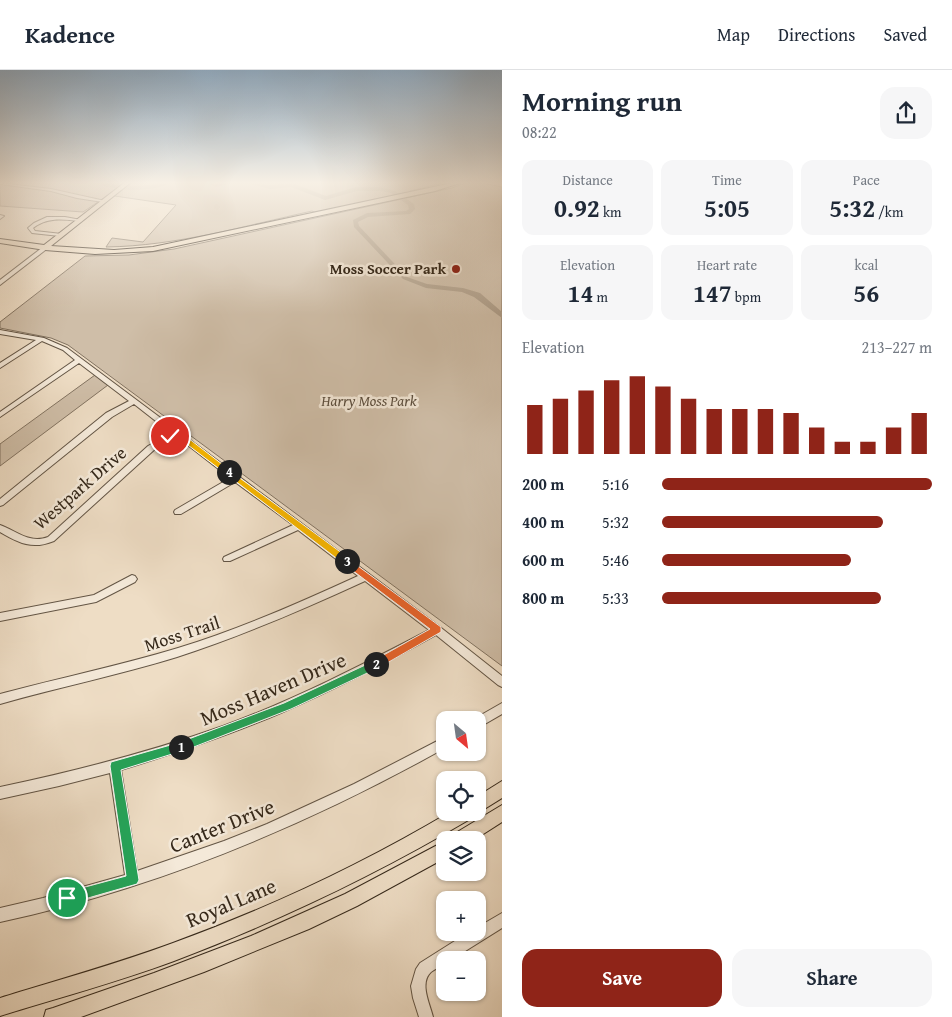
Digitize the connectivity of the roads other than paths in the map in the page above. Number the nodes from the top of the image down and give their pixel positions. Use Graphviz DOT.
graph roads {
  1 [pos="31,227"];
  2 [pos="70,227"];
  3 [pos="251,227"];
  4 [pos="60,235"];
  5 [pos="0,240"];
  6 [pos="46,246"];
  7 [pos="0,283"];
  8 [pos="0,332"];
  9 [pos="42,339"];
  10 [pos="79,360"];
  11 [pos="0,366"];
  12 [pos="135,401"];
  13 [pos="0,415"];
  14 [pos="176,433"];
  15 [pos="236,478"];
  16 [pos="0,503"];
  17 [pos="178,512"];
  18 [pos="299,526"];
  19 [pos="0,528"];
  20 [pos="227,560"];
  21 [pos="366,576"];
  22 [pos="132,579"];
  23 [pos="0,617"];
  24 [pos="437,630"];
  25 [pos="502,682"];
  26 [pos="0,699"];
  27 [pos="502,708"];
  28 [pos="486,718"];
  29 [pos="436,747"];
  30 [pos="115,766"];
  31 [pos="502,789"];
  32 [pos="0,793"];
  33 [pos="486,800"];
  34 [pos="502,813"];
  35 [pos="451,821"];
  36 [pos="474,831"];
  37 [pos="436,854"];
  38 [pos="132,880"];
  39 [pos="0,915"];
  40 [pos="502,920"];
  41 [pos="0,1007"];
  42 [pos="53,1017"];
  43 [pos="426,1017"];
  1 -- 4 [label="street"];
  2 -- 4 [label="main road"];
  3 -- 6 [label="main road"];
  4 -- 6 [label="main road"];
  5 -- 6 [label="main road"];
  6 -- 7 [label="street"];
  8 -- 9 [label="street"];
  9 -- 10 [label="street"];
  9 -- 11 [label="street"];
  10 -- 12 [label="street"];
  10 -- 13 [label="street"];
  12 -- 14 [label="street"];
  12 -- 16 [label="street"];
  14 -- 15 [label="street"];
  14 -- 19 [label="street, Westpark Drive"];
  15 -- 17 [label="street"];
  15 -- 18 [label="street"];
  18 -- 20 [label="street"];
  18 -- 21 [label="street"];
  21 -- 24 [label="street"];
  21 -- 26 [label="street, Moss Trail"];
  22 -- 23 [label="street"];
  24 -- 25 [label="street"];
  24 -- 30 [label="street, Moss Haven Drive"];
  27 -- 28 [label="street"];
  29 -- 38 [label="street, Canter Drive"];
  30 -- 32 [label="street, Moss Haven Drive"];
  30 -- 38 [label="street"];
  31 -- 33 [label="main road"];
  34 -- 36 [label="main road"];
  35 -- 41 [label="main road, Royal Lane"];
  37 -- 42 [label="main road"];
  38 -- 39 [label="street, Canter Drive"];
  40 -- 43 [label="street"];
}
